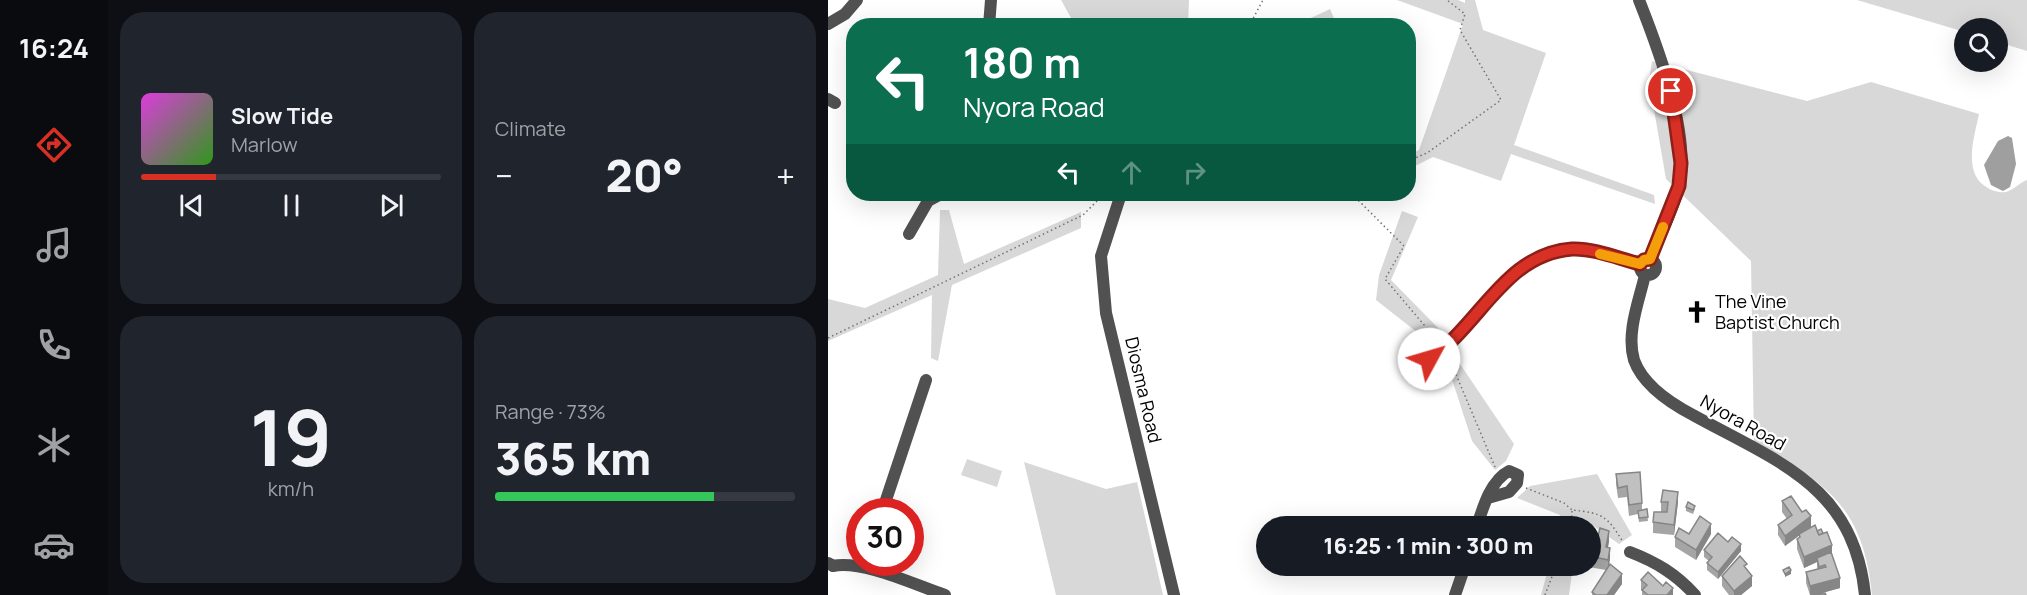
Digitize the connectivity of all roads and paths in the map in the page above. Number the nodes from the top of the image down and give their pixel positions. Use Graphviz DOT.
graph roads {
  1 [pos="857,0"];
  2 [pos="991,0"];
  3 [pos="1263,0"];
  4 [pos="1447,0"];
  5 [pos="1639,0"];
  6 [pos="990,18"];
  7 [pos="1253,18"];
  8 [pos="828,24"];
  9 [pos="1416,157"];
  10 [pos="928,201"];
  11 [pos="1097,201"];
  12 [pos="1119,201"];
  13 [pos="1359,201"];
  14 [pos="909,234"];
  15 [pos="1645,266"];
  16 [pos="828,338"];
  17 [pos="1445,349"];
  18 [pos="1429,359"];
  19 [pos="926,380"];
  20 [pos="1499,476"];
  21 [pos="1517,483"];
  22 [pos="887,498"];
  23 [pos="1488,498"];
  24 [pos="1572,510"];
  25 [pos="1481,516"];
  26 [pos="1572,516"];
  27 [pos="1630,552"];
  28 [pos="846,564"];
  29 [pos="830,568"];
  30 [pos="894,576"];
  31 [pos="1462,576"];
  32 [pos="1552,576"];
  33 [pos="945,595"];
  34 [pos="1174,595"];
  35 [pos="1455,595"];
  36 [pos="1545,595"];
  37 [pos="1695,595"];
  38 [pos="1865,595"];
  1 -- 8 [label="street"];
  2 -- 6 [label="street"];
  3 -- 7 [label="path"];
  4 -- 9 [label="path"];
  5 -- 15 [label="street, Nyora Road"];
  10 -- 14 [label="street"];
  11 -- 16 [label="path"];
  12 -- 34 [label="street, Diosma Road"];
  13 -- 17 [label="path"];
  15 -- 17 [label="street"];
  15 -- 38 [label="street, Nyora Road"];
  17 -- 18 [label="street"];
  17 -- 20 [label="path"];
  19 -- 22 [label="street"];
  20 -- 21 [label="street"];
  20 -- 23 [label="street"];
  21 -- 23 [label="street"];
  21 -- 24 [label="path"];
  23 -- 25 [label="street"];
  24 -- 26 [label="path"];
  24 -- 27 [label="path"];
  27 -- 37 [label="street"];
  28 -- 29 [label="street"];
  30 -- 33 [label="street"];
  31 -- 35 [label="street"];
  32 -- 36 [label="path"];
}
